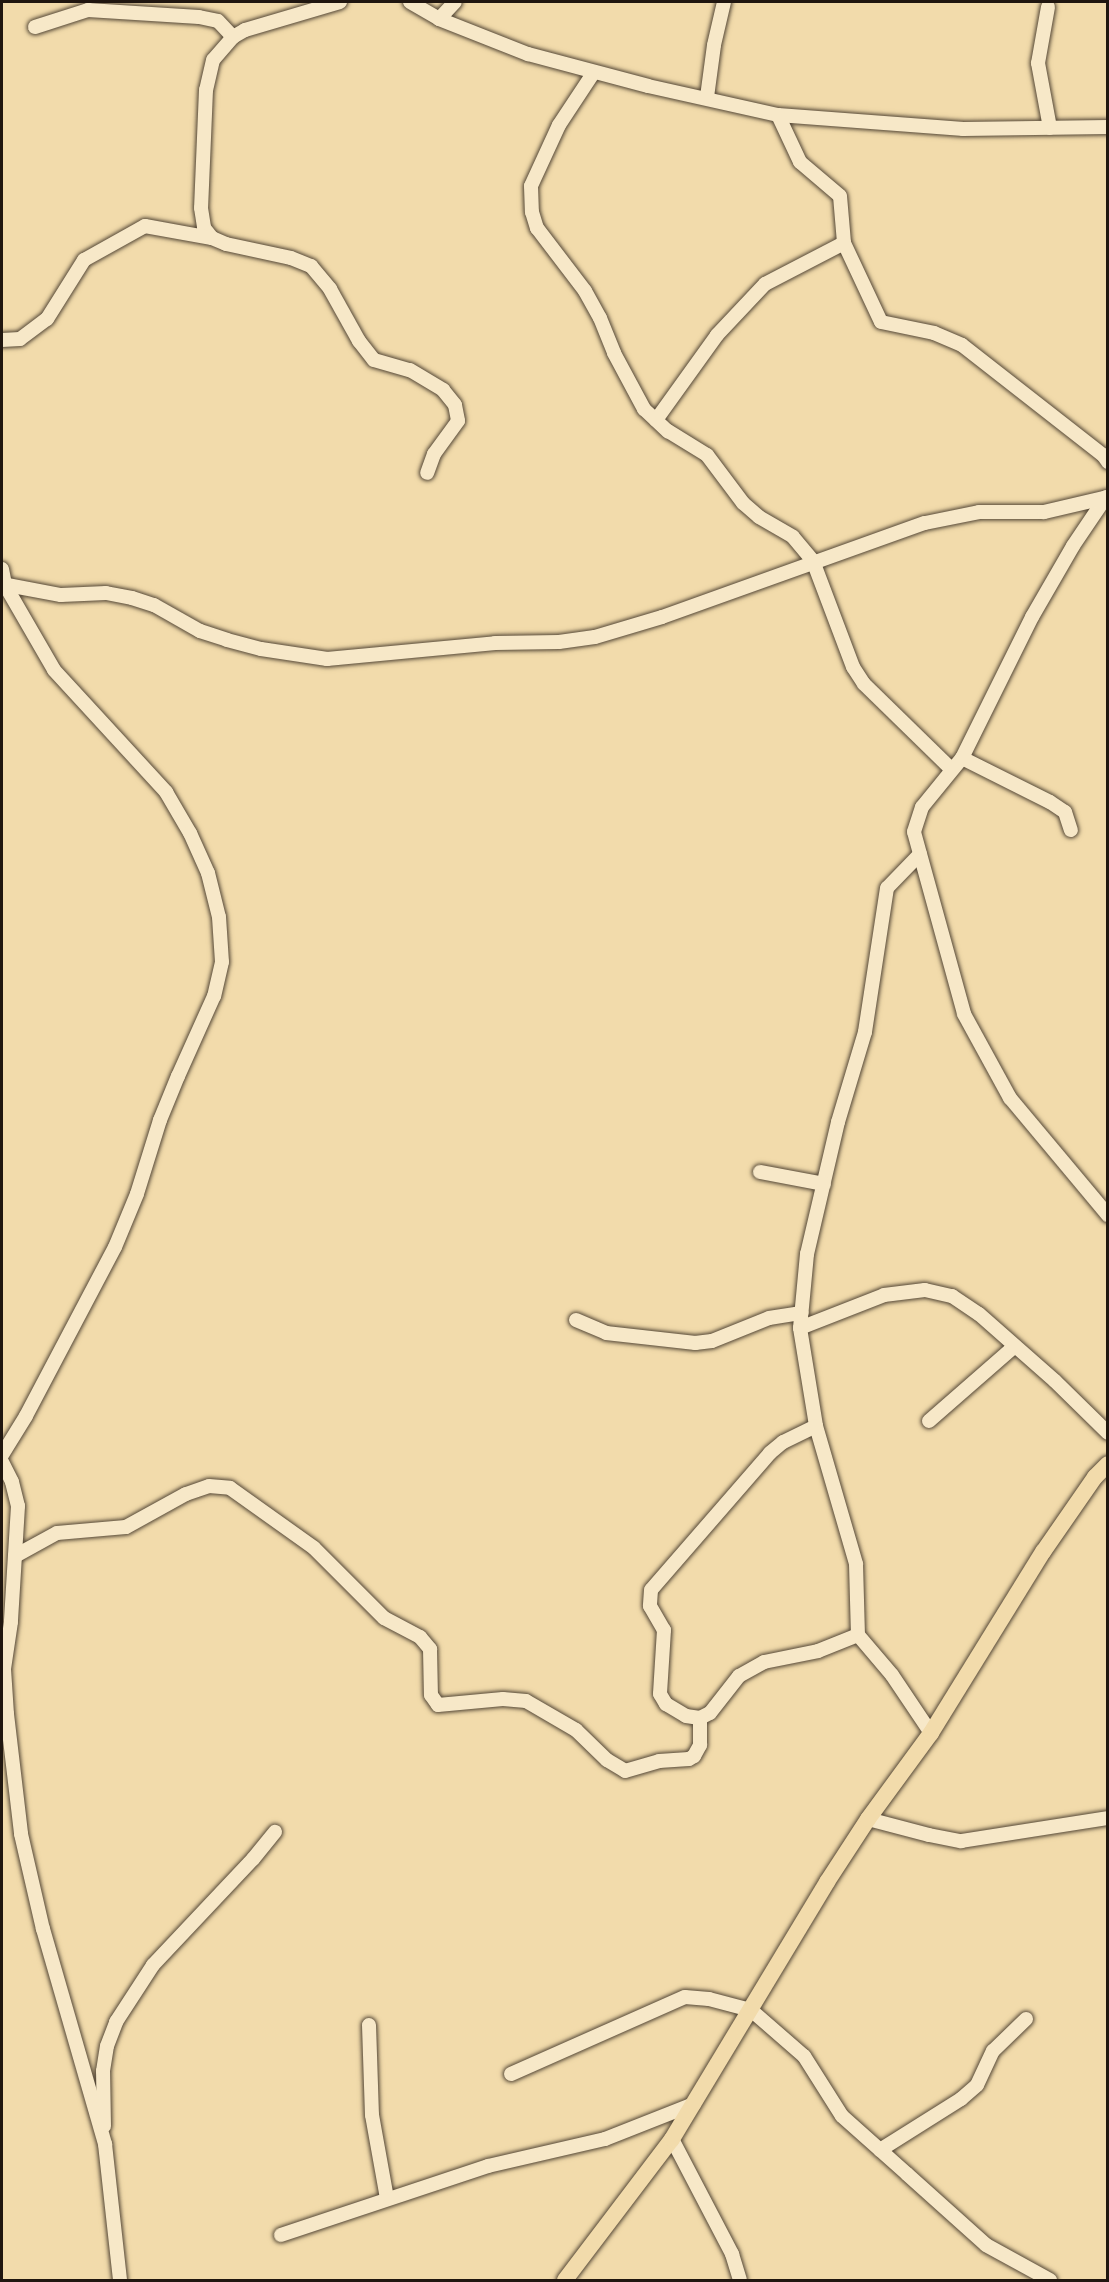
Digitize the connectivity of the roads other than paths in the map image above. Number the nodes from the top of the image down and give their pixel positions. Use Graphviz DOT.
graph roads {
  1 [pos="340,2"];
  2 [pos="410,2"];
  3 [pos="455,2"];
  4 [pos="724,2"];
  5 [pos="1048,7"];
  6 [pos="439,19"];
  7 [pos="35,27"];
  8 [pos="233,37"];
  9 [pos="594,72"];
  10 [pos="707,97"];
  11 [pos="778,114"];
  12 [pos="1107,127"];
  13 [pos="1050,128"];
  14 [pos="212,238"];
  15 [pos="844,243"];
  16 [pos="2,340"];
  17 [pos="656,420"];
  18 [pos="1107,441"];
  19 [pos="1105,459"];
  20 [pos="427,473"];
  21 [pos="1107,497"];
  22 [pos="813,561"];
  23 [pos="2,569"];
  24 [pos="3,585"];
  25 [pos="962,758"];
  26 [pos="951,769"];
  27 [pos="1071,830"];
  28 [pos="920,854"];
  29 [pos="760,1172"];
  30 [pos="824,1184"];
  31 [pos="1107,1215"];
  32 [pos="802,1313"];
  33 [pos="576,1320"];
  34 [pos="800,1328"];
  35 [pos="1015,1346"];
  36 [pos="929,1421"];
  37 [pos="816,1426"];
  38 [pos="1107,1433"];
  39 [pos="2,1455"];
  40 [pos="2,1462"];
  41 [pos="1107,1464"];
  42 [pos="15,1556"];
  43 [pos="858,1635"];
  44 [pos="4,1716"];
  45 [pos="700,1718"];
  46 [pos="931,1733"];
  47 [pos="1107,1818"];
  48 [pos="868,1819"];
  49 [pos="275,1832"];
  50 [pos="751,2010"];
  51 [pos="1026,2019"];
  52 [pos="369,2025"];
  53 [pos="512,2074"];
  54 [pos="694,2104"];
  55 [pos="672,2139"];
  56 [pos="105,2144"];
  57 [pos="880,2150"];
  58 [pos="387,2198"];
  59 [pos="281,2235"];
  60 [pos="120,2280"];
  61 [pos="566,2280"];
  62 [pos="740,2280"];
  63 [pos="1050,2280"];
  1 -- 8 [label="street"];
  2 -- 6 [label="street"];
  3 -- 6 [label="street"];
  4 -- 10 [label="street"];
  5 -- 13 [label="street"];
  6 -- 9 [label="street"];
  7 -- 8 [label="street"];
  8 -- 14 [label="street"];
  9 -- 10 [label="street"];
  9 -- 17 [label="street"];
  10 -- 11 [label="street"];
  11 -- 13 [label="street"];
  11 -- 15 [label="street"];
  12 -- 13 [label="street"];
  14 -- 16 [label="street"];
  14 -- 20 [label="street"];
  15 -- 17 [label="street"];
  15 -- 19 [label="street"];
  17 -- 22 [label="street"];
  18 -- 19 [label="street"];
  21 -- 22 [label="street"];
  21 -- 25 [label="street"];
  22 -- 24 [label="street"];
  22 -- 26 [label="street"];
  23 -- 24 [label="street"];
  24 -- 39 [label="street"];
  25 -- 26 [label="street"];
  25 -- 27 [label="street"];
  26 -- 28 [label="street"];
  28 -- 30 [label="street"];
  28 -- 31 [label="street"];
  29 -- 30 [label="street"];
  30 -- 32 [label="street"];
  32 -- 33 [label="street"];
  32 -- 34 [label="street"];
  34 -- 35 [label="street"];
  34 -- 37 [label="street"];
  35 -- 36 [label="street"];
  35 -- 38 [label="street"];
  37 -- 43 [label="street"];
  37 -- 45 [label="street"];
  40 -- 42 [label="street"];
  41 -- 46 [label="main road"];
  42 -- 44 [label="street"];
  42 -- 45 [label="street"];
  43 -- 45 [label="street"];
  43 -- 46 [label="street"];
  44 -- 56 [label="street"];
  46 -- 48 [label="main road"];
  47 -- 48 [label="street"];
  48 -- 50 [label="main road"];
  49 -- 56 [label="street"];
  50 -- 53 [label="street"];
  50 -- 54 [label="main road"];
  50 -- 57 [label="street"];
  51 -- 57 [label="street"];
  52 -- 58 [label="street"];
  54 -- 55 [label="main road"];
  54 -- 58 [label="street"];
  55 -- 61 [label="main road"];
  55 -- 62 [label="street"];
  56 -- 60 [label="street"];
  57 -- 63 [label="street"];
  58 -- 59 [label="street"];
}
